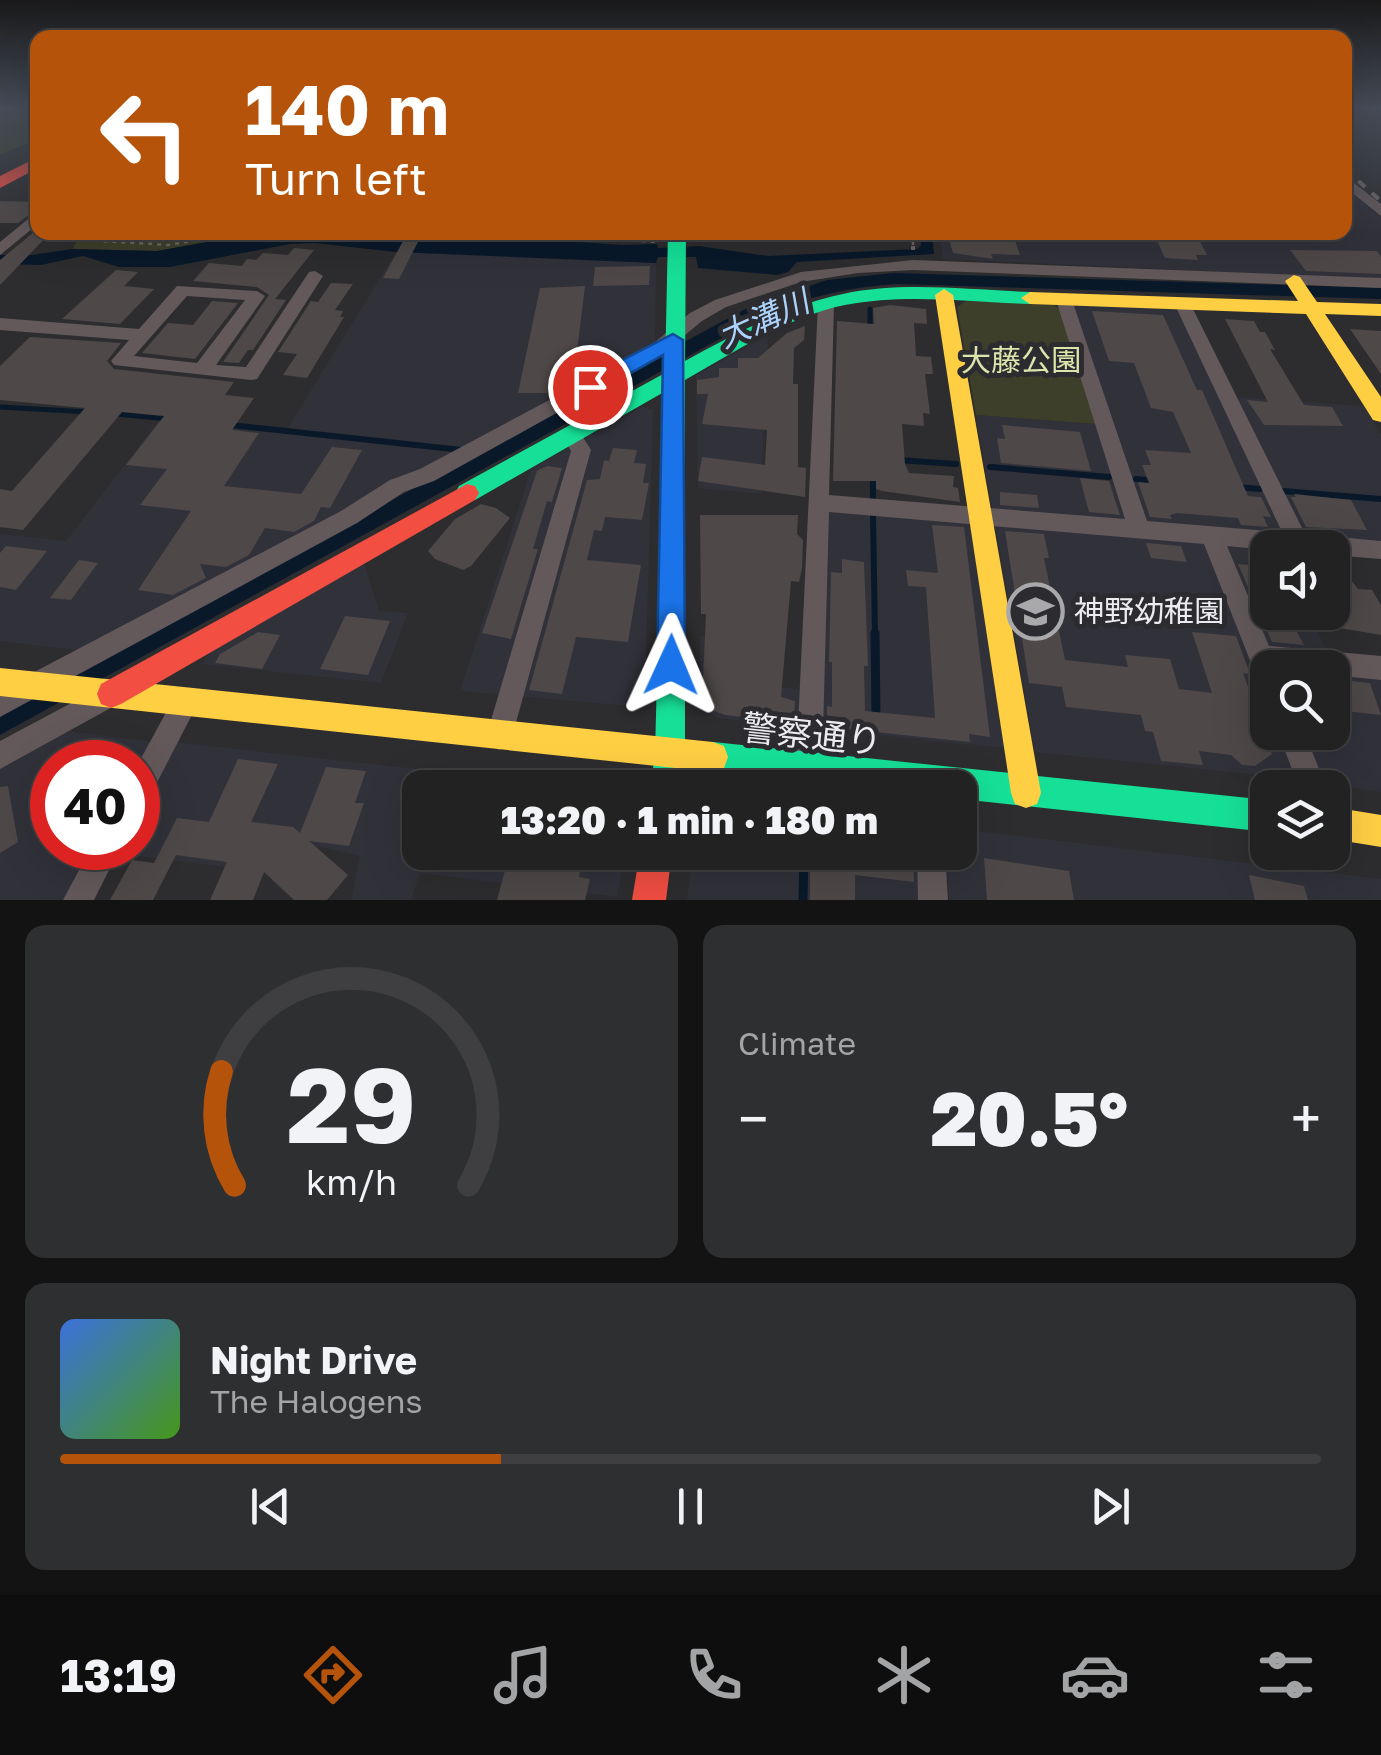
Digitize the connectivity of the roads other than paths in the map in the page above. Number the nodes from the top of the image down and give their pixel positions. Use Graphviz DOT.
graph roads {
  1 [pos="1352,186"];
  2 [pos="1381,212"];
  3 [pos="30,222"];
  4 [pos="672,245"];
  5 [pos="0,250"];
  6 [pos="315,276"];
  7 [pos="1381,284"];
  8 [pos="1301,292"];
  9 [pos="944,295"];
  10 [pos="1064,300"];
  11 [pos="826,304"];
  12 [pos="1182,304"];
  13 [pos="1381,310"];
  14 [pos="0,324"];
  15 [pos="140,336"];
  16 [pos="674,358"];
  17 [pos="202,370"];
  18 [pos="1381,414"];
  19 [pos="572,436"];
  20 [pos="820,503"];
  21 [pos="980,516"];
  22 [pos="1139,530"];
  23 [pos="1292,530"];
  24 [pos="1212,536"];
  25 [pos="1250,539"];
  26 [pos="1350,547"];
  27 [pos="1381,550"];
  28 [pos="1258,650"];
  29 [pos="1350,667"];
  30 [pos="1381,668"];
  31 [pos="0,682"];
  32 [pos="35,686"];
  33 [pos="111,694"];
  34 [pos="185,702"];
  35 [pos="0,704"];
  36 [pos="499,737"];
  37 [pos="160,749"];
  38 [pos="670,755"];
  39 [pos="0,756"];
  40 [pos="809,768"];
  41 [pos="668,770"];
  42 [pos="824,770"];
  43 [pos="977,789"];
  44 [pos="1026,793"];
  45 [pos="1250,814"];
  46 [pos="1350,826"];
  47 [pos="1381,832"];
  48 [pos="94,870"];
  49 [pos="653,870"];
  50 [pos="932,870"];
  51 [pos="78,900"];
  52 [pos="649,900"];
  53 [pos="933,900"];
  1 -- 2 [label="street"];
  3 -- 5 [label="street"];
  4 -- 16 [label="street"];
  6 -- 17 [label="street"];
  7 -- 8 [label="street"];
  8 -- 12 [label="street"];
  8 -- 13 [label="street"];
  8 -- 16 [label="street"];
  8 -- 18 [label="street"];
  9 -- 10 [label="street"];
  9 -- 11 [label="street"];
  9 -- 21 [label="street"];
  10 -- 12 [label="street"];
  10 -- 22 [label="street"];
  11 -- 16 [label="street"];
  11 -- 20 [label="street"];
  12 -- 23 [label="street"];
  14 -- 15 [label="street"];
  15 -- 17 [label="street"];
  15 -- 17 [label="street"];
  16 -- 19 [label="street"];
  16 -- 32 [label="street"];
  16 -- 38 [label="street"];
  19 -- 33 [label="street"];
  19 -- 36 [label="street"];
  20 -- 21 [label="street"];
  20 -- 40 [label="street"];
  21 -- 22 [label="street"];
  21 -- 44 [label="street"];
  22 -- 24 [label="street"];
  24 -- 25 [label="street"];
  24 -- 28 [label="street"];
  26 -- 27 [label="street"];
  29 -- 30 [label="street"];
  31 -- 32 [label="street"];
  32 -- 33 [label="street, 警察通り"];
  32 -- 35 [label="street"];
  33 -- 34 [label="street, 警察通り"];
  33 -- 39 [label="street"];
  34 -- 36 [label="street, 警察通り"];
  34 -- 37 [label="street"];
  36 -- 38 [label="street, 警察通り"];
  38 -- 40 [label="street, 警察通り"];
  38 -- 41 [label="street"];
  40 -- 42 [label="street, 警察通り"];
  43 -- 44 [label="street, 警察通り"];
  44 -- 45 [label="street, 警察通り"];
  46 -- 47 [label="street"];
  48 -- 51 [label="street"];
  49 -- 52 [label="street"];
  50 -- 53 [label="street"];
}
